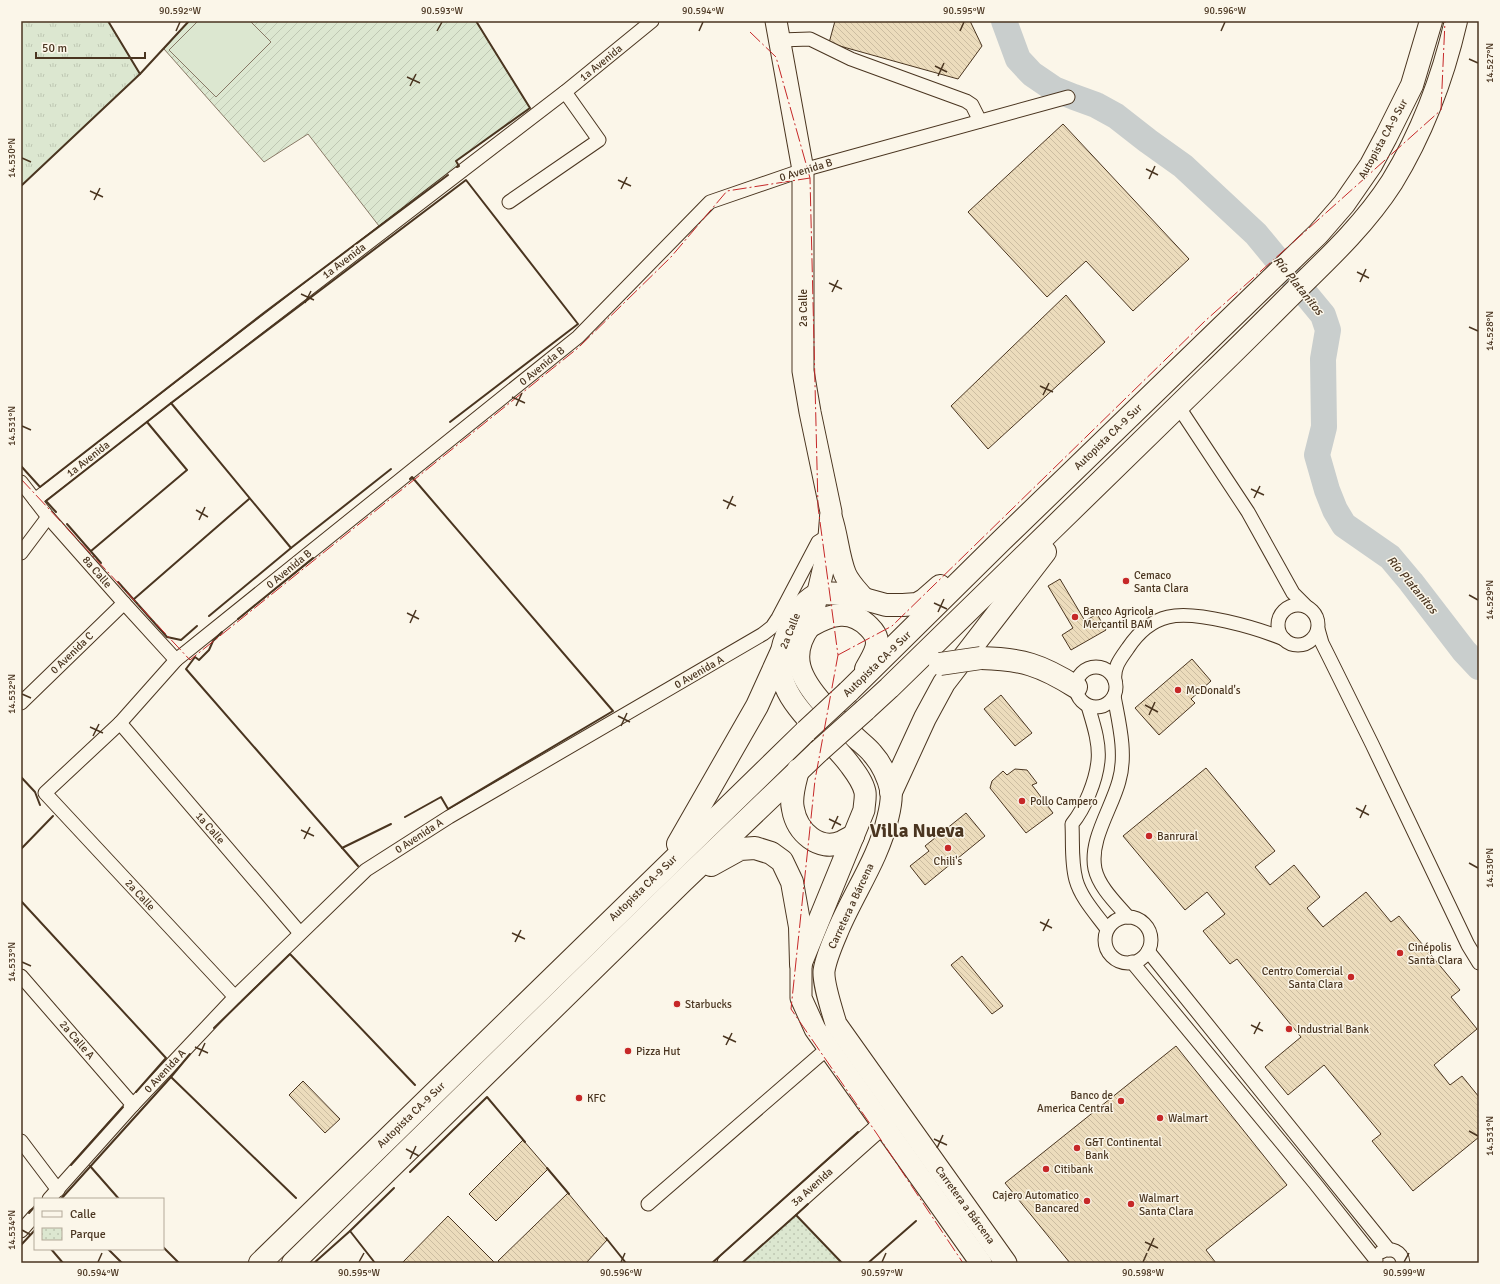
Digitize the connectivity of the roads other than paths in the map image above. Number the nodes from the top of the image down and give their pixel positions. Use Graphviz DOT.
graph roads {
  1 [pos="652,21"];
  2 [pos="1432,21"];
  3 [pos="1456,21"];
  4 [pos="778,31"];
  5 [pos="565,92"];
  6 [pos="1068,97"];
  7 [pos="980,121"];
  8 [pos="803,170"];
  9 [pos="510,202"];
  10 [pos="1178,406"];
  11 [pos="1102,480"];
  12 [pos="21,482"];
  13 [pos="35,500"];
  14 [pos="48,517"];
  15 [pos="830,527"];
  16 [pos="1001,541"];
  17 [pos="21,553"];
  18 [pos="1287,584"];
  19 [pos="818,593"];
  20 [pos="862,597"];
  21 [pos="124,603"];
  22 [pos="1307,607"];
  23 [pos="1283,612"];
  24 [pos="810,626"];
  25 [pos="1318,629"];
  26 [pos="1260,630"];
  27 [pos="1284,639"];
  28 [pos="1301,645"];
  29 [pos="781,653"];
  30 [pos="1329,657"];
  31 [pos="176,660"];
  32 [pos="1117,664"];
  33 [pos="1102,667"];
  34 [pos="1115,681"];
  35 [pos="1076,687"];
  36 [pos="853,688"];
  37 [pos="889,688"];
  38 [pos="1114,696"];
  39 [pos="21,703"];
  40 [pos="1088,706"];
  41 [pos="120,722"];
  42 [pos="798,770"];
  43 [pos="891,792"];
  44 [pos="45,793"];
  45 [pos="853,836"];
  46 [pos="665,867"];
  47 [pos="682,882"];
  48 [pos="1128,917"];
  49 [pos="1107,929"];
  50 [pos="300,933"];
  51 [pos="1148,951"];
  52 [pos="1132,962"];
  53 [pos="1479,963"];
  54 [pos="801,964"];
  55 [pos="21,976"];
  56 [pos="235,997"];
  57 [pos="828,1048"];
  58 [pos="133,1105"];
  59 [pos="891,1118"];
  60 [pos="21,1141"];
  61 [pos="54,1194"];
  62 [pos="648,1204"];
  63 [pos="34,1216"];
  64 [pos="21,1231"];
  65 [pos="1389,1250"];
  66 [pos="1376,1262"];
  67 [pos="260,1263"];
  68 [pos="293,1263"];
  69 [pos="727,1263"];
  70 [pos="981,1263"];
  71 [pos="1006,1263"];
  72 [pos="1403,1263"];
  1 -- 5 [label="street, 1a Avenida"];
  2 -- 16 [label="highway, Autopista CA-9 Sur"];
  3 -- 10 [label="highway, Autopista CA-9 Sur"];
  4 -- 7 [label="street"];
  4 -- 8 [label="main road, 2a Calle"];
  5 -- 9 [label="street"];
  5 -- 13 [label="street, 1a Avenida"];
  6 -- 7 [label="street, 0 Avenida B"];
  7 -- 8 [label="street, 0 Avenida B"];
  8 -- 15 [label="main road, 2a Calle"];
  8 -- 31 [label="street, 0 Avenida B"];
  10 -- 11 [label="highway, Autopista CA-9 Sur"];
  10 -- 18 [label="street"];
  11 -- 37 [label="highway, Autopista CA-9 Sur"];
  11 -- 43 [label="highway"];
  12 -- 13 [label="street, 8a Calle"];
  13 -- 14 [label="street, 8a Calle"];
  14 -- 17 [label="street"];
  14 -- 21 [label="street, 8a Calle"];
  15 -- 19 [label="main road, 2a Calle"];
  15 -- 20 [label="highway"];
  15 -- 50 [label="street, 0 Avenida A"];
  16 -- 20 [label="highway"];
  16 -- 36 [label="highway, Autopista CA-9 Sur"];
  18 -- 22 [label="street"];
  18 -- 23 [label="street"];
  19 -- 20 [label="highway"];
  19 -- 24 [label="main road, 2a Calle"];
  19 -- 29 [label="main road, 2a Calle"];
  21 -- 31 [label="street, 8a Calle"];
  21 -- 39 [label="street, 0 Avenida C"];
  22 -- 23 [label="street"];
  22 -- 25 [label="street"];
  23 -- 26 [label="street"];
  23 -- 27 [label="street"];
  24 -- 36 [label="highway"];
  24 -- 43 [label="main road, Carretera a Bárcena"];
  25 -- 28 [label="street"];
  25 -- 30 [label="street"];
  26 -- 27 [label="street"];
  26 -- 32 [label="street"];
  27 -- 28 [label="street"];
  28 -- 30 [label="street"];
  29 -- 45 [label="main road, Carretera a Bárcena"];
  29 -- 46 [label="highway"];
  30 -- 53 [label="street"];
  31 -- 41 [label="street, 0 Avenida B"];
  32 -- 33 [label="street"];
  32 -- 34 [label="street"];
  33 -- 34 [label="street"];
  33 -- 35 [label="street"];
  34 -- 38 [label="street"];
  35 -- 37 [label="highway, bridge"];
  35 -- 40 [label="street"];
  36 -- 46 [label="highway, Autopista CA-9 Sur, bridge"];
  37 -- 42 [label="highway, Autopista CA-9 Sur, bridge"];
  38 -- 40 [label="street"];
  38 -- 48 [label="street"];
  40 -- 49 [label="street"];
  41 -- 44 [label="street, 0 Avenida B"];
  41 -- 50 [label="street, 1a Calle"];
  42 -- 45 [label="highway"];
  42 -- 47 [label="highway, Autopista CA-9 Sur"];
  43 -- 59 [label="main road, Carretera a Bárcena"];
  44 -- 56 [label="street, 2a Calle"];
  45 -- 54 [label="main road, Carretera a Bárcena"];
  46 -- 67 [label="highway, Autopista CA-9 Sur"];
  47 -- 54 [label="highway"];
  47 -- 68 [label="highway, Autopista CA-9 Sur"];
  48 -- 49 [label="street"];
  48 -- 51 [label="street"];
  49 -- 52 [label="street"];
  50 -- 56 [label="street, 0 Avenida A"];
  51 -- 52 [label="street"];
  51 -- 65 [label="street"];
  52 -- 66 [label="street"];
  54 -- 57 [label="main road, Carretera a Bárcena"];
  55 -- 58 [label="street, 2a Calle A"];
  56 -- 58 [label="street, 0 Avenida A"];
  57 -- 59 [label="main road, Carretera a Bárcena"];
  57 -- 62 [label="street"];
  58 -- 61 [label="street, 0 Avenida A"];
  59 -- 69 [label="street, 3a Avenida"];
  59 -- 70 [label="main road, Carretera a Bárcena"];
  59 -- 71 [label="main road, Carretera a Bárcena"];
  60 -- 61 [label="street"];
  63 -- 64 [label="street"];
  65 -- 66 [label="street"];
  65 -- 72 [label="street"];
}
